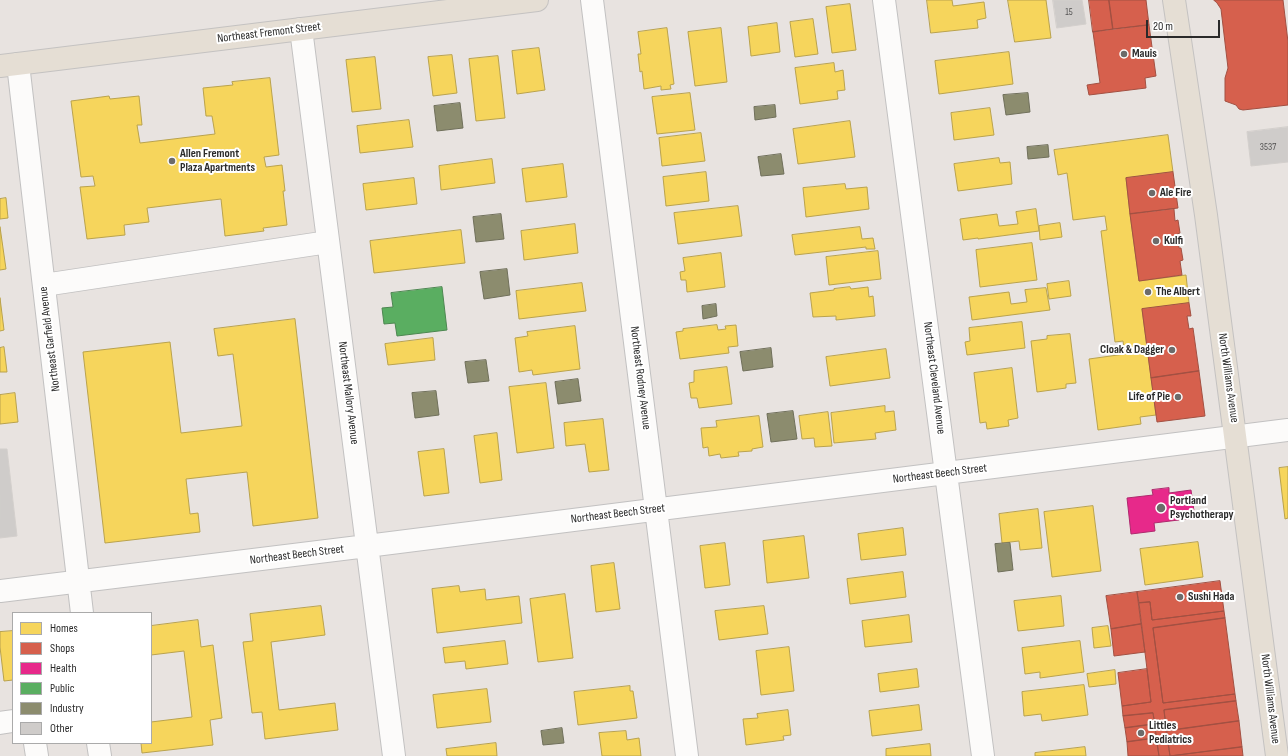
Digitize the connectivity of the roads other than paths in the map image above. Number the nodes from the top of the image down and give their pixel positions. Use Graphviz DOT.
graph roads {
  1 [pos="537,0"];
  2 [pos="592,0"];
  3 [pos="884,0"];
  4 [pos="1174,0"];
  5 [pos="429,7"];
  6 [pos="301,29"];
  7 [pos="9,65"];
  8 [pos="328,242"];
  9 [pos="44,285"];
  10 [pos="1288,430"];
  11 [pos="1236,436"];
  12 [pos="946,473"];
  13 [pos="657,509"];
  14 [pos="367,546"];
  15 [pos="78,582"];
  16 [pos="0,591"];
  17 [pos="82,612"];
  18 [pos="12,721"];
  19 [pos="0,722"];
  20 [pos="35,744"];
  21 [pos="98,744"];
  22 [pos="37,756"];
  23 [pos="100,756"];
  24 [pos="394,756"];
  25 [pos="687,756"];
  26 [pos="983,756"];
  27 [pos="1278,756"];
  1 -- 5 [label="main road, Northeast Fremont Street"];
  2 -- 13 [label="street, Northeast Rodney Avenue"];
  3 -- 12 [label="street, Northeast Cleveland Avenue"];
  4 -- 11 [label="main road, North Williams Avenue"];
  5 -- 6 [label="main road, Northeast Fremont Street"];
  6 -- 7 [label="main road, Northeast Fremont Street"];
  6 -- 8 [label="street, Northeast Mallory Avenue"];
  7 -- 9 [label="street, Northeast Garfield Avenue"];
  8 -- 9 [label="street"];
  8 -- 14 [label="street, Northeast Mallory Avenue"];
  9 -- 15 [label="street, Northeast Garfield Avenue"];
  10 -- 11 [label="street, Northeast Beech Street"];
  11 -- 12 [label="street, Northeast Beech Street"];
  11 -- 27 [label="main road, North Williams Avenue"];
  12 -- 13 [label="street, Northeast Beech Street"];
  12 -- 26 [label="street, Northeast Cleveland Avenue"];
  13 -- 14 [label="street, Northeast Beech Street"];
  13 -- 25 [label="street, Northeast Rodney Avenue"];
  14 -- 15 [label="street, Northeast Beech Street"];
  14 -- 24 [label="street, Northeast Mallory Avenue"];
  15 -- 16 [label="street, Northeast Beech Street"];
  15 -- 17 [label="street, Northeast Garfield Avenue"];
  18 -- 19 [label="street"];
  20 -- 22 [label="street"];
  21 -- 23 [label="street"];
}
